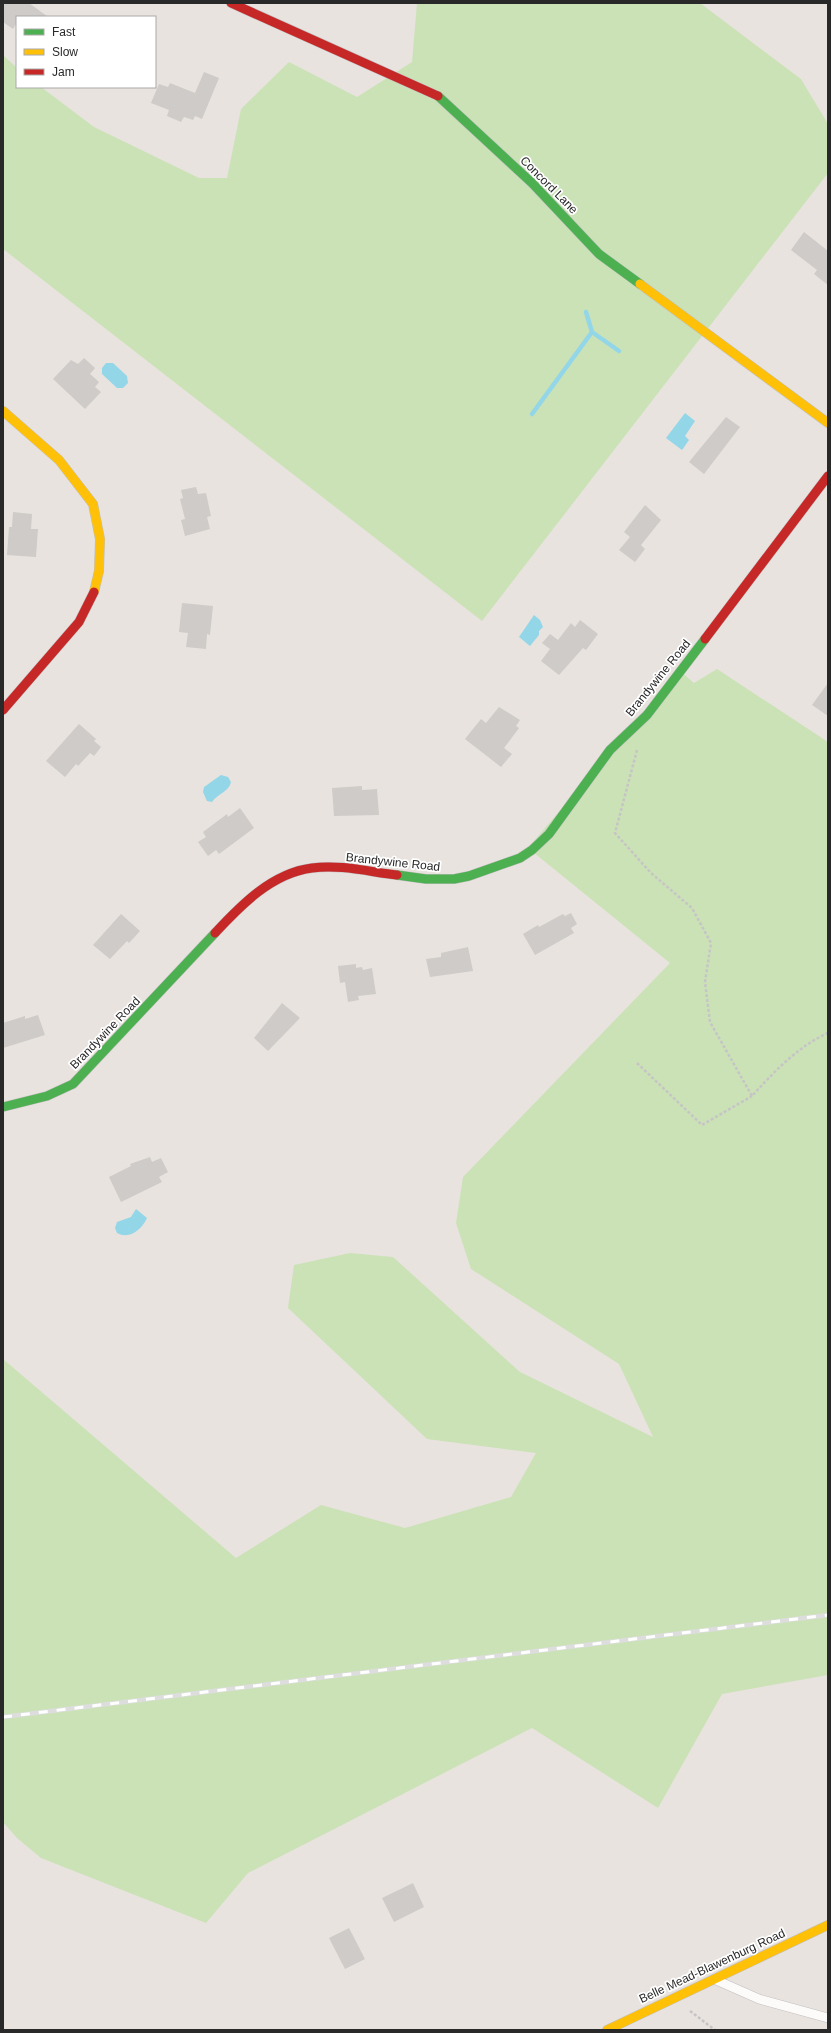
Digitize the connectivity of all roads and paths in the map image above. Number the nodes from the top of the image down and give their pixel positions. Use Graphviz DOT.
graph roads {
  1 [pos="231,3"];
  2 [pos="3,412"];
  3 [pos="828,423"];
  4 [pos="828,476"];
  5 [pos="3,710"];
  6 [pos="638,745"];
  7 [pos="828,1033"];
  8 [pos="637,1064"];
  9 [pos="752,1096"];
  10 [pos="3,1107"];
  11 [pos="828,1925"];
  12 [pos="713,1979"];
  13 [pos="673,1998"];
  14 [pos="828,2018"];
  15 [pos="607,2030"];
  16 [pos="715,2030"];
  1 -- 3 [label="street, Concord Lane"];
  2 -- 5 [label="street"];
  4 -- 10 [label="street, Brandywine Road"];
  6 -- 9 [label="path"];
  7 -- 9 [label="path"];
  8 -- 9 [label="path"];
  11 -- 12 [label="street, Belle Mead-Blawenburg Road"];
  12 -- 13 [label="street, Belle Mead-Blawenburg Road"];
  12 -- 14 [label="lane"];
  13 -- 15 [label="street, Belle Mead-Blawenburg Road"];
  13 -- 16 [label="path"];
}
